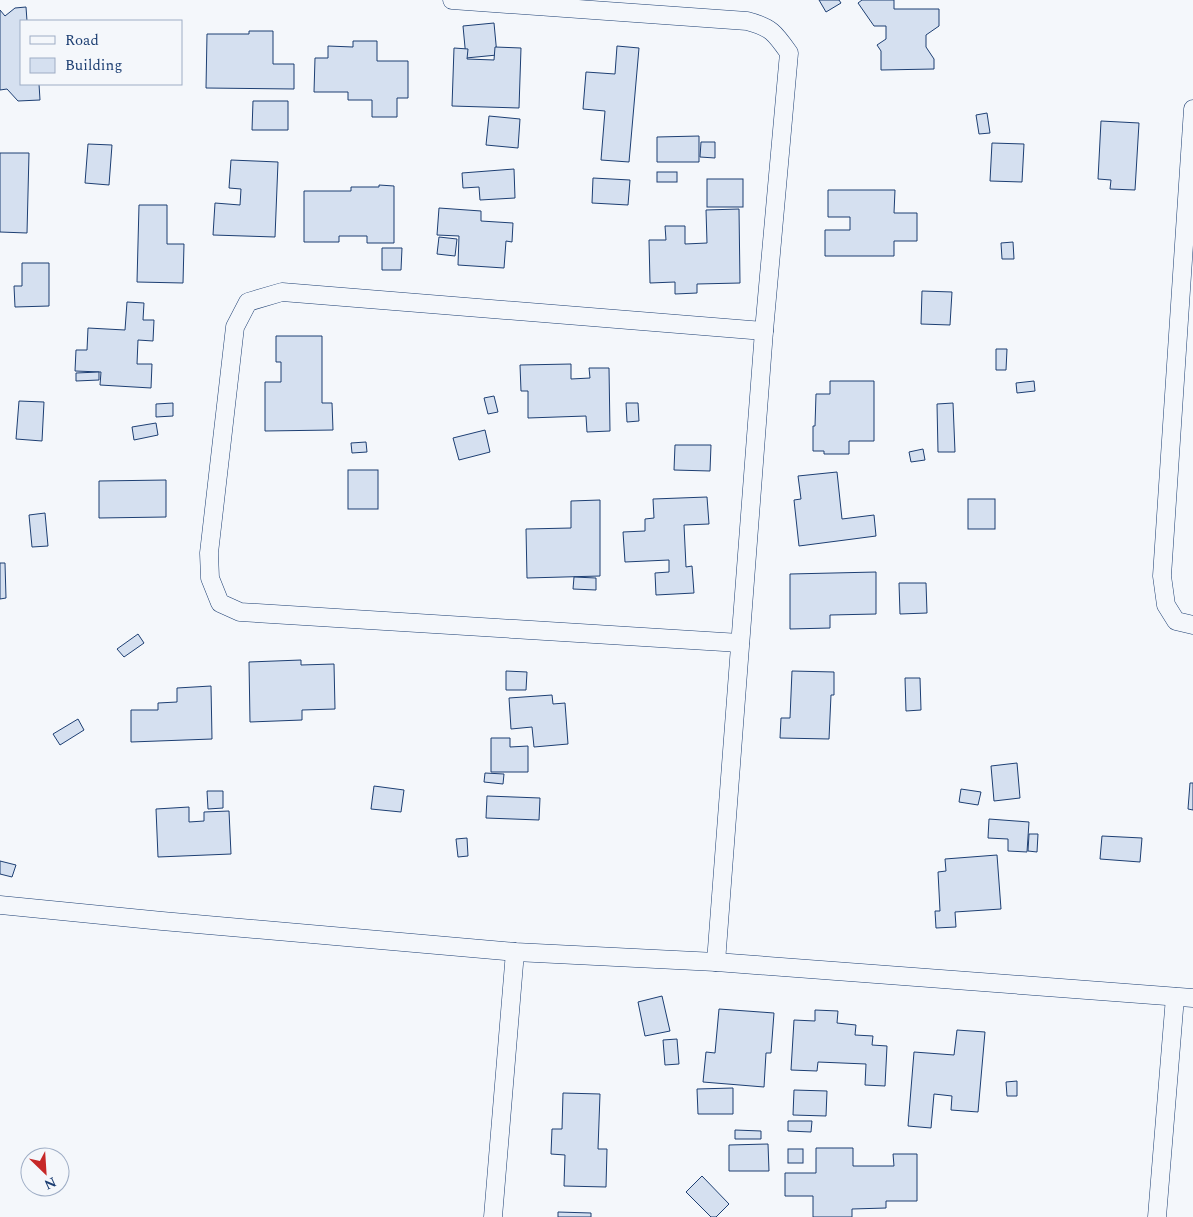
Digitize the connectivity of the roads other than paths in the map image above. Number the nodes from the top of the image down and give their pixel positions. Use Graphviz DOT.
graph roads {
  1 [pos="452,0"];
  2 [pos="1193,109"];
  3 [pos="764,331"];
  4 [pos="1193,625"];
  5 [pos="740,643"];
  6 [pos="0,905"];
  7 [pos="515,952"];
  8 [pos="716,962"];
  9 [pos="1175,997"];
  10 [pos="1193,998"];
  11 [pos="493,1217"];
  12 [pos="1156,1217"];
  1 -- 3 [label="street"];
  2 -- 4 [label="street"];
  3 -- 5 [label="street"];
  3 -- 5 [label="street"];
  5 -- 8 [label="street"];
  6 -- 7 [label="street"];
  7 -- 8 [label="street"];
  7 -- 11 [label="street"];
  8 -- 9 [label="street"];
  9 -- 10 [label="street"];
  9 -- 12 [label="street"];
}
